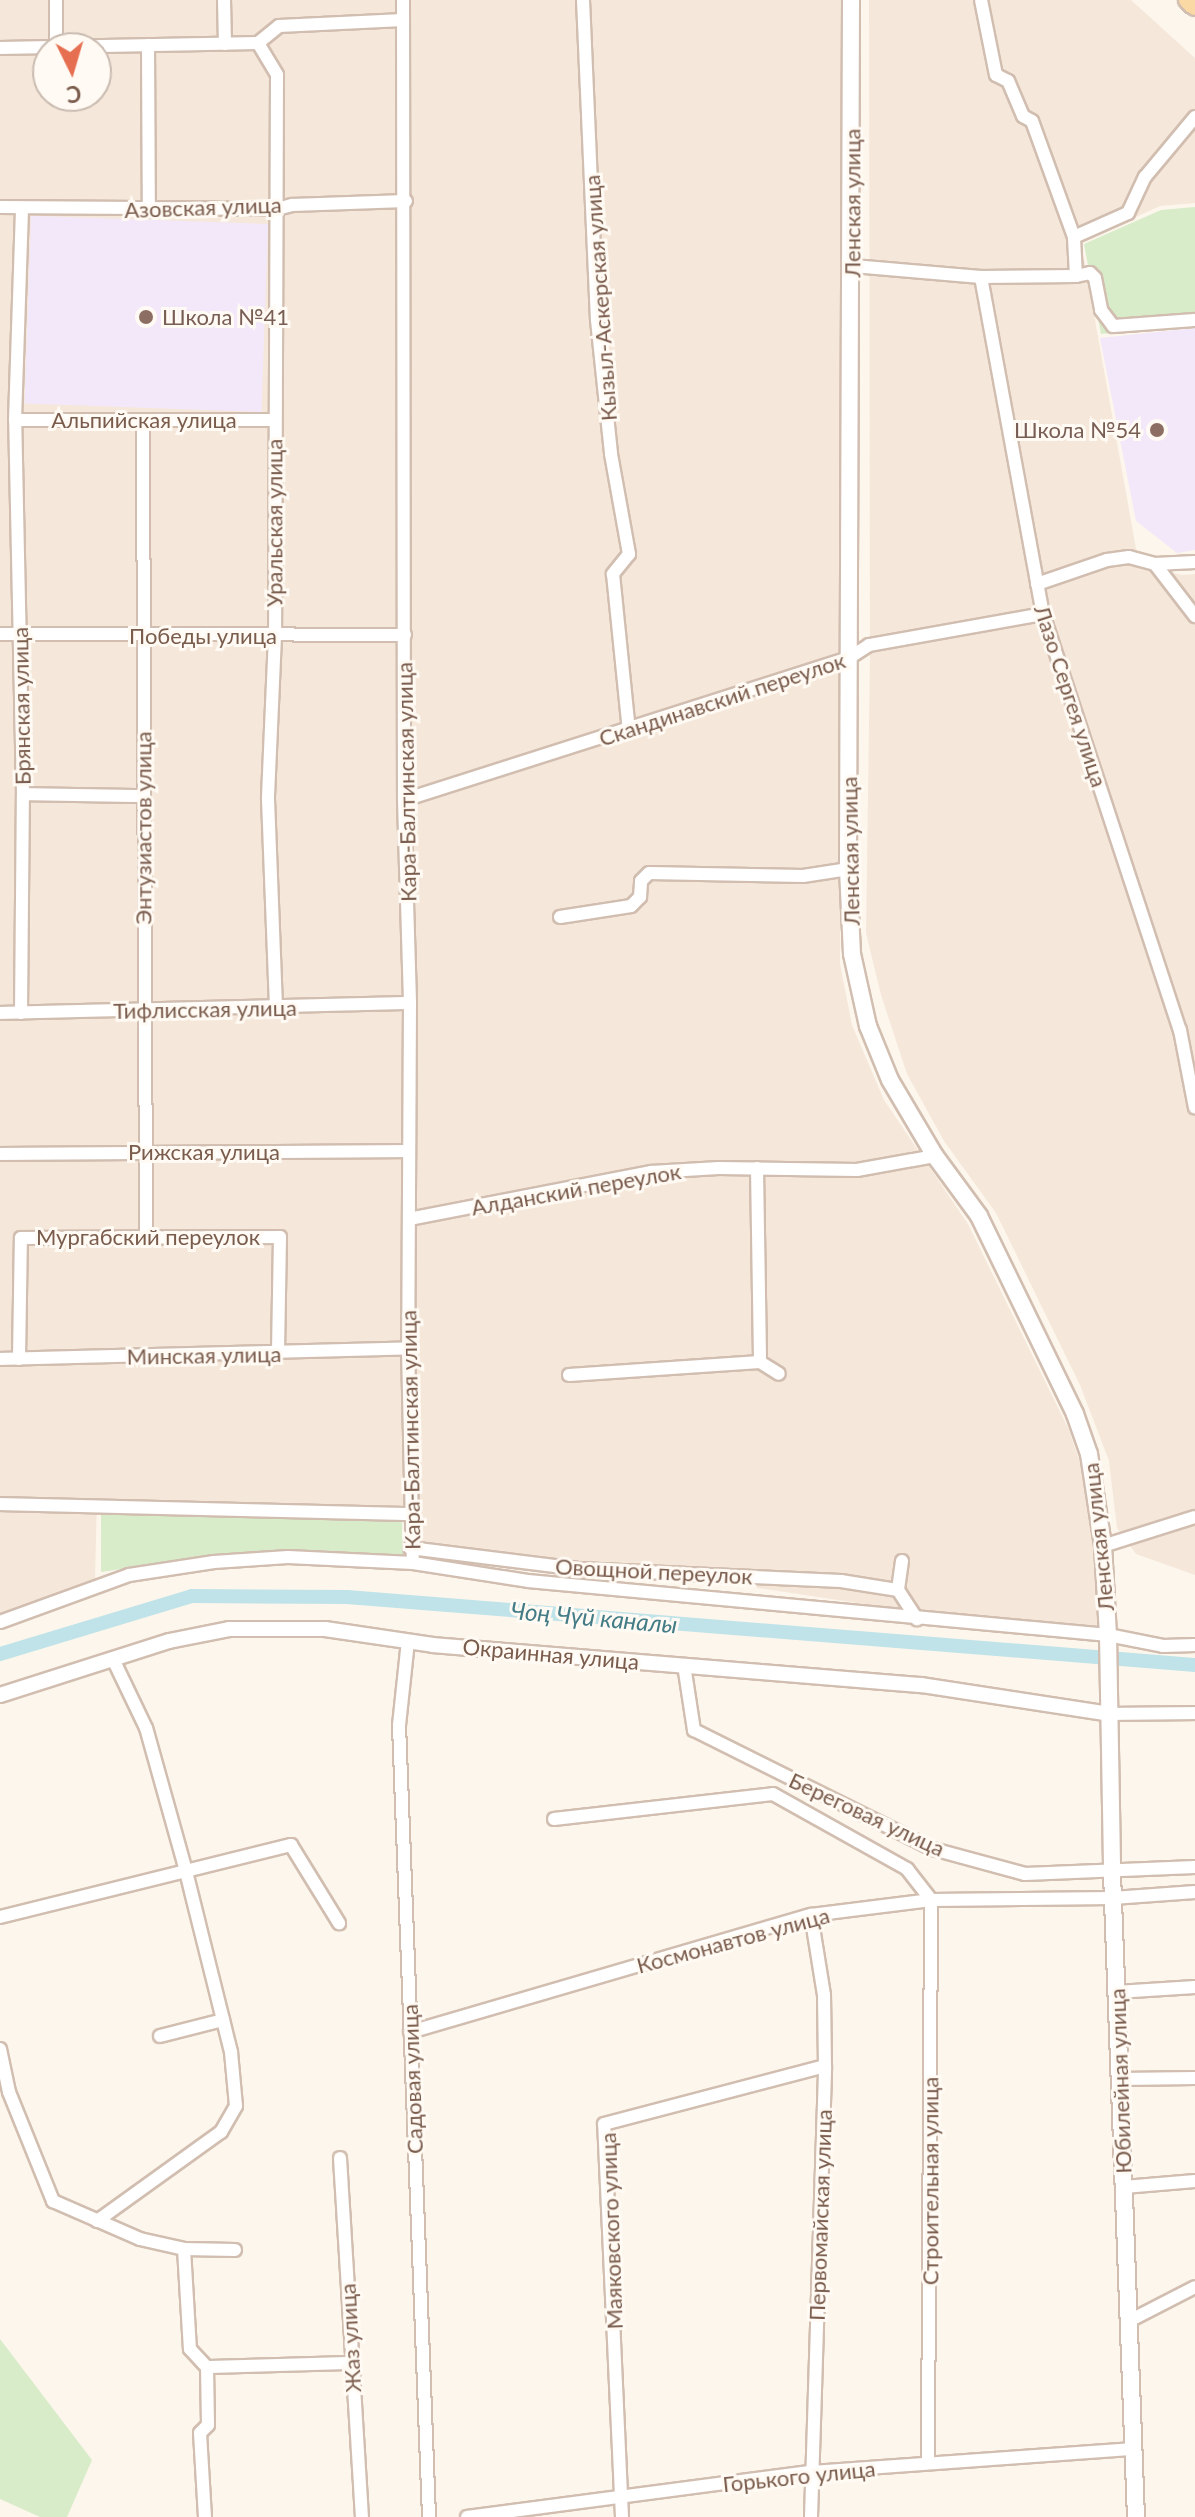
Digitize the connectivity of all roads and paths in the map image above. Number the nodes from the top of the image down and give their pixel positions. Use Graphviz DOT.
graph roads {
  1 [pos="56,0"];
  2 [pos="224,0"];
  3 [pos="403,0"];
  4 [pos="583,0"];
  5 [pos="851,0"];
  6 [pos="981,0"];
  7 [pos="1188,0"];
  8 [pos="1195,6"];
  9 [pos="403,20"];
  10 [pos="56,32"];
  11 [pos="258,43"];
  12 [pos="225,44"];
  13 [pos="148,45"];
  14 [pos="112,46"];
  15 [pos="32,47"];
  16 [pos="0,48"];
  17 [pos="1195,117"];
  18 [pos="406,201"];
  19 [pos="0,207"];
  20 [pos="22,208"];
  21 [pos="277,209"];
  22 [pos="149,211"];
  23 [pos="1074,237"];
  24 [pos="853,266"];
  25 [pos="1076,276"];
  26 [pos="981,277"];
  27 [pos="1195,320"];
  28 [pos="15,420"];
  29 [pos="143,420"];
  30 [pos="273,420"];
  31 [pos="1195,562"];
  32 [pos="1155,564"];
  33 [pos="1037,584"];
  34 [pos="1043,614"];
  35 [pos="1195,616"];
  36 [pos="0,634"];
  37 [pos="20,634"];
  38 [pos="405,635"];
  39 [pos="143,636"];
  40 [pos="275,636"];
  41 [pos="849,658"];
  42 [pos="629,731"];
  43 [pos="23,794"];
  44 [pos="143,796"];
  45 [pos="404,800"];
  46 [pos="848,869"];
  47 [pos="560,917"];
  48 [pos="410,1003"];
  49 [pos="276,1007"];
  50 [pos="143,1011"];
  51 [pos="0,1013"];
  52 [pos="21,1013"];
  53 [pos="1195,1108"];
  54 [pos="144,1151"];
  55 [pos="409,1151"];
  56 [pos="0,1154"];
  57 [pos="935,1156"];
  58 [pos="757,1168"];
  59 [pos="409,1219"];
  60 [pos="146,1236"];
  61 [pos="408,1348"];
  62 [pos="278,1353"];
  63 [pos="0,1359"];
  64 [pos="19,1359"];
  65 [pos="760,1362"];
  66 [pos="779,1374"];
  67 [pos="569,1375"];
  68 [pos="0,1504"];
  69 [pos="409,1514"];
  70 [pos="1195,1517"];
  71 [pos="1103,1546"];
  72 [pos="410,1548"];
  73 [pos="902,1561"];
  74 [pos="413,1563"];
  75 [pos="898,1590"];
  76 [pos="917,1619"];
  77 [pos="0,1622"];
  78 [pos="1108,1639"];
  79 [pos="408,1641"];
  80 [pos="1195,1645"];
  81 [pos="113,1659"];
  82 [pos="684,1665"];
  83 [pos="0,1695"];
  84 [pos="1111,1711"];
  85 [pos="1195,1713"];
  86 [pos="554,1819"];
  87 [pos="1195,1867"];
  88 [pos="186,1871"];
  89 [pos="1112,1873"];
  90 [pos="1195,1892"];
  91 [pos="1113,1898"];
  92 [pos="931,1900"];
  93 [pos="811,1915"];
  94 [pos="0,1917"];
  95 [pos="339,1923"];
  96 [pos="1195,1987"];
  97 [pos="1117,1992"];
  98 [pos="223,2020"];
  99 [pos="410,2032"];
  100 [pos="160,2036"];
  101 [pos="0,2049"];
  102 [pos="825,2066"];
  103 [pos="1195,2078"];
  104 [pos="1121,2079"];
  105 [pos="340,2158"];
  106 [pos="1195,2181"];
  107 [pos="1124,2187"];
  108 [pos="97,2221"];
  109 [pos="184,2249"];
  110 [pos="235,2250"];
  111 [pos="1195,2287"];
  112 [pos="1127,2322"];
  113 [pos="350,2363"];
  114 [pos="207,2367"];
  115 [pos="1131,2449"];
  116 [pos="928,2462"];
  117 [pos="811,2472"];
  118 [pos="623,2497"];
  119 [pos="205,2517"];
  120 [pos="362,2517"];
  121 [pos="429,2517"];
  122 [pos="467,2517"];
  123 [pos="622,2517"];
  124 [pos="811,2517"];
  125 [pos="1136,2517"];
  1 -- 10 [label="street"];
  2 -- 12 [label="street"];
  3 -- 9 [label="street, Кара-Балтинская улица"];
  4 -- 42 [label="street, Кызыл-Аскерская улица"];
  5 -- 24 [label="main road, Ленская улица"];
  6 -- 23 [label="street"];
  7 -- 8 [label="main road"];
  9 -- 11 [label="street"];
  9 -- 18 [label="street, Кара-Балтинская улица"];
  11 -- 12 [label="street"];
  11 -- 21 [label="street, Уральская улица"];
  12 -- 13 [label="street"];
  13 -- 14 [label="street"];
  13 -- 22 [label="street"];
  15 -- 16 [label="street"];
  17 -- 23 [label="street"];
  18 -- 21 [label="street, Азовская улица"];
  18 -- 38 [label="street, Кара-Балтинская улица"];
  19 -- 20 [label="street, Азовская улица"];
  20 -- 22 [label="street, Азовская улица"];
  20 -- 28 [label="street, Брянская улица"];
  21 -- 22 [label="street, Азовская улица"];
  21 -- 30 [label="street, Уральская улица"];
  23 -- 25 [label="street"];
  24 -- 26 [label="street"];
  24 -- 41 [label="main road, Ленская улица"];
  25 -- 26 [label="street"];
  25 -- 27 [label="street"];
  26 -- 33 [label="street, Лазо Сергея улица"];
  28 -- 29 [label="street, Альпийская улица"];
  28 -- 37 [label="street, Брянская улица"];
  29 -- 30 [label="street, Альпийская улица"];
  29 -- 39 [label="street, Энтузиастов улица"];
  30 -- 40 [label="street, Уральская улица"];
  31 -- 32 [label="street"];
  32 -- 33 [label="street"];
  32 -- 35 [label="street"];
  33 -- 34 [label="street, Лазо Сергея улица"];
  34 -- 41 [label="street, Скандинавский переулок"];
  34 -- 53 [label="street, Лазо Сергея улица"];
  36 -- 37 [label="street, Победы улица"];
  37 -- 39 [label="street, Победы улица"];
  37 -- 43 [label="street, Брянская улица"];
  38 -- 40 [label="street, Победы улица"];
  38 -- 45 [label="street, Кара-Балтинская улица"];
  39 -- 40 [label="street, Победы улица"];
  39 -- 44 [label="street, Энтузиастов улица"];
  40 -- 49 [label="street, Уральская улица"];
  41 -- 42 [label="street, Скандинавский переулок"];
  41 -- 46 [label="main road, Ленская улица"];
  42 -- 45 [label="street, Скандинавский переулок"];
  43 -- 44 [label="street"];
  43 -- 52 [label="street, Брянская улица"];
  44 -- 50 [label="street, Энтузиастов улица"];
  45 -- 48 [label="street, Кара-Балтинская улица"];
  46 -- 47 [label="street"];
  46 -- 57 [label="main road, Ленская улица"];
  48 -- 49 [label="street, Тифлисская улица"];
  48 -- 55 [label="street, Кара-Балтинская улица"];
  49 -- 50 [label="street, Тифлисская улица"];
  50 -- 52 [label="street, Тифлисская улица"];
  50 -- 54 [label="street, Энтузиастов улица"];
  51 -- 52 [label="street, Тифлисская улица"];
  54 -- 55 [label="street, Рижская улица"];
  54 -- 56 [label="street, Рижская улица"];
  54 -- 60 [label="street, Энтузиастов улица"];
  55 -- 59 [label="street, Кара-Балтинская улица"];
  57 -- 58 [label="street, Алданский переулок"];
  57 -- 71 [label="main road, Ленская улица"];
  58 -- 59 [label="street, Алданский переулок"];
  58 -- 65 [label="street"];
  59 -- 61 [label="street, Кара-Балтинская улица"];
  60 -- 62 [label="street, Мургабский переулок"];
  60 -- 64 [label="street, Мургабский переулок"];
  61 -- 62 [label="street, Минская улица"];
  61 -- 69 [label="street, Кара-Балтинская улица"];
  62 -- 64 [label="street, Минская улица"];
  63 -- 64 [label="street, Минская улица"];
  65 -- 66 [label="street"];
  65 -- 67 [label="street"];
  68 -- 69 [label="street"];
  69 -- 72 [label="street, Кара-Балтинская улица"];
  70 -- 71 [label="street"];
  71 -- 78 [label="main road, Ленская улица"];
  72 -- 74 [label="street, Кара-Балтинская улица"];
  72 -- 75 [label="street, Овощной переулок"];
  73 -- 75 [label="street"];
  74 -- 76 [label="street"];
  74 -- 77 [label="street"];
  75 -- 76 [label="street"];
  76 -- 78 [label="street"];
  78 -- 80 [label="street"];
  78 -- 84 [label="main road, Юбилейная улица"];
  79 -- 81 [label="street, Окраинная улица"];
  79 -- 82 [label="street, Окраинная улица"];
  79 -- 99 [label="street, Садовая улица"];
  81 -- 83 [label="street, Окраинная улица"];
  81 -- 88 [label="street"];
  82 -- 84 [label="street, Окраинная улица"];
  82 -- 89 [label="street, Береговая улица"];
  84 -- 85 [label="street"];
  84 -- 89 [label="main road, Юбилейная улица"];
  86 -- 92 [label="street, Береговая улица"];
  87 -- 89 [label="street"];
  88 -- 94 [label="street"];
  88 -- 95 [label="street"];
  88 -- 98 [label="street"];
  89 -- 91 [label="main road, Юбилейная улица"];
  90 -- 91 [label="street, Космонавтов улица"];
  91 -- 92 [label="street, Космонавтов улица"];
  91 -- 97 [label="main road, Юбилейная улица"];
  92 -- 93 [label="street, Космонавтов улица"];
  92 -- 116 [label="street, Строительная улица"];
  93 -- 99 [label="street, Космонавтов улица"];
  93 -- 102 [label="street, Первомайская улица"];
  96 -- 97 [label="street"];
  97 -- 104 [label="main road, Юбилейная улица"];
  98 -- 100 [label="street"];
  98 -- 108 [label="street"];
  99 -- 121 [label="street, Садовая улица"];
  101 -- 108 [label="street"];
  102 -- 117 [label="street, Первомайская улица"];
  102 -- 118 [label="street, Маяковского улица"];
  103 -- 104 [label="street"];
  104 -- 107 [label="main road, Юбилейная улица"];
  105 -- 113 [label="street, Жаз улица"];
  106 -- 107 [label="street"];
  107 -- 112 [label="main road, Юбилейная улица"];
  108 -- 109 [label="street"];
  109 -- 110 [label="street"];
  109 -- 114 [label="street"];
  111 -- 112 [label="street"];
  112 -- 115 [label="main road, Юбилейная улица"];
  113 -- 114 [label="street"];
  113 -- 120 [label="street, Жаз улица"];
  114 -- 119 [label="street"];
  115 -- 116 [label="street, Горького улица"];
  115 -- 125 [label="main road, Юбилейная улица"];
  116 -- 117 [label="street, Горького улица"];
  117 -- 118 [label="street, Горького улица"];
  117 -- 124 [label="street, Первомайская улица"];
  118 -- 122 [label="street, Горького улица"];
  118 -- 123 [label="street, Маяковского улица"];
}
